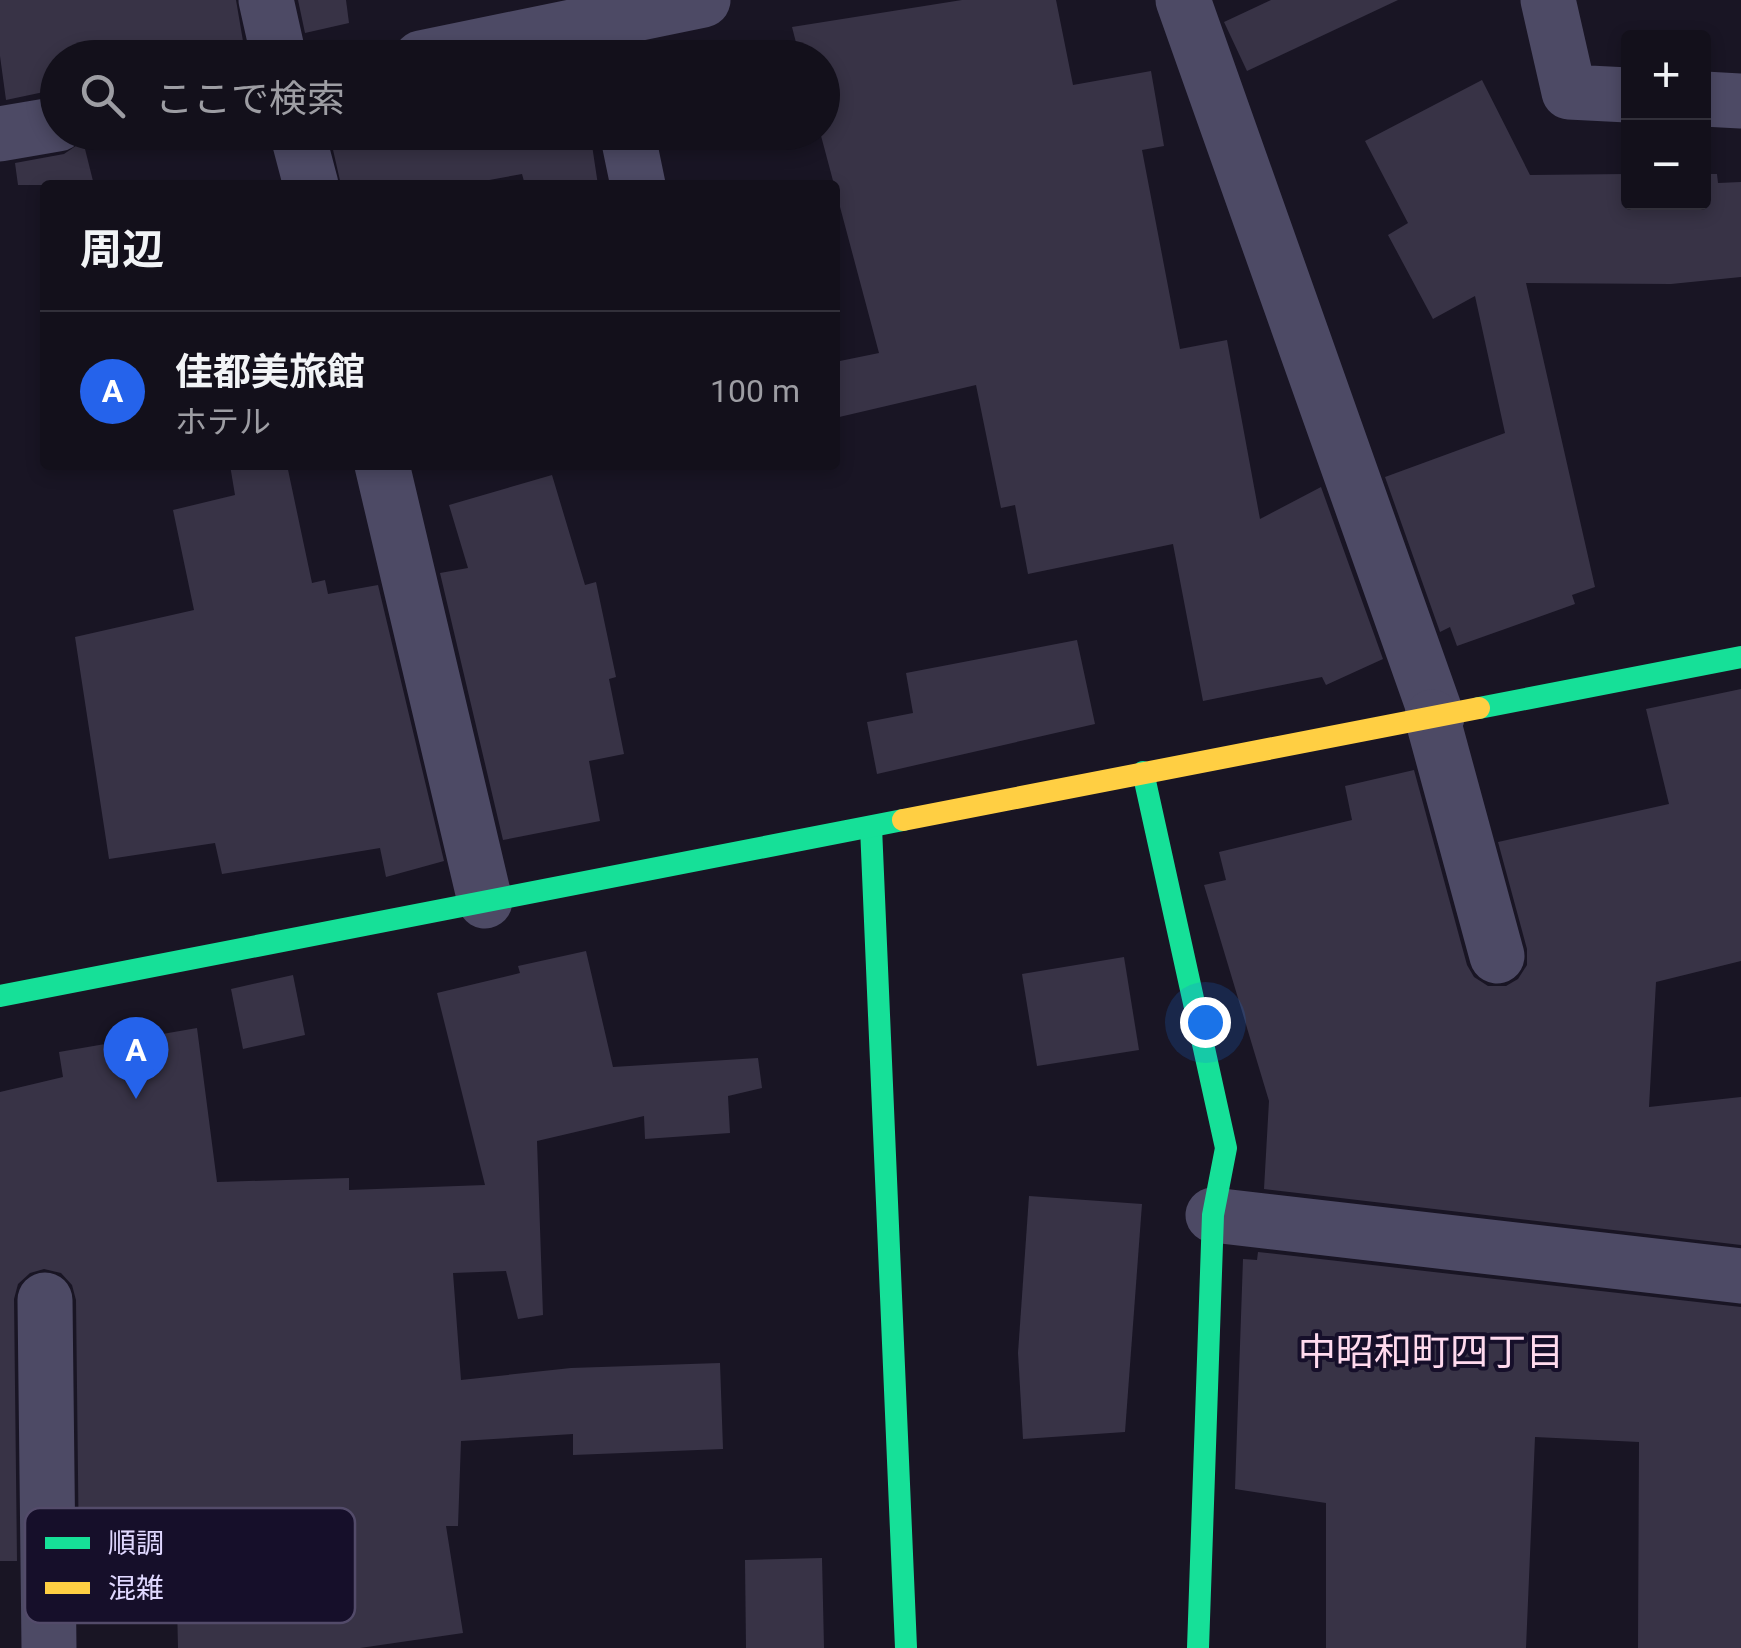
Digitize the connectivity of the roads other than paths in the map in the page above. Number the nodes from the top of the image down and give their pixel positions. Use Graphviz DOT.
graph roads {
  1 [pos="266,0"];
  2 [pos="703,0"];
  3 [pos="1182,0"];
  4 [pos="1548,0"];
  5 [pos="596,25"];
  6 [pos="274,40"];
  7 [pos="516,40"];
  8 [pos="1621,95"];
  9 [pos="1711,98"];
  10 [pos="1741,100"];
  11 [pos="40,127"];
  12 [pos="0,134"];
  13 [pos="301,150"];
  14 [pos="630,150"];
  15 [pos="309,180"];
  16 [pos="637,180"];
  17 [pos="383,470"];
  18 [pos="1741,657"];
  19 [pos="1434,717"];
  20 [pos="1143,772"];
  21 [pos="871,828"];
  22 [pos="485,901"];
  23 [pos="1497,956"];
  24 [pos="0,996"];
  25 [pos="1212,1216"];
  26 [pos="1741,1276"];
  27 [pos="45,1300"];
  28 [pos="47,1508"];
  29 [pos="49,1623"];
  30 [pos="49,1648"];
  31 [pos="906,1648"];
  32 [pos="1198,1648"];
  1 -- 6 [label="street"];
  2 -- 5 [label="street"];
  3 -- 19 [label="street"];
  4 -- 8 [label="street"];
  5 -- 7 [label="street"];
  9 -- 10 [label="street"];
  11 -- 12 [label="street"];
  13 -- 15 [label="street"];
  14 -- 16 [label="street"];
  17 -- 22 [label="street"];
  18 -- 19 [label="street"];
  19 -- 20 [label="street"];
  19 -- 23 [label="street"];
  20 -- 21 [label="street"];
  20 -- 25 [label="street"];
  21 -- 22 [label="street"];
  21 -- 31 [label="street"];
  22 -- 24 [label="street"];
  25 -- 26 [label="street"];
  25 -- 32 [label="street"];
  27 -- 28 [label="street"];
  29 -- 30 [label="street"];
}
